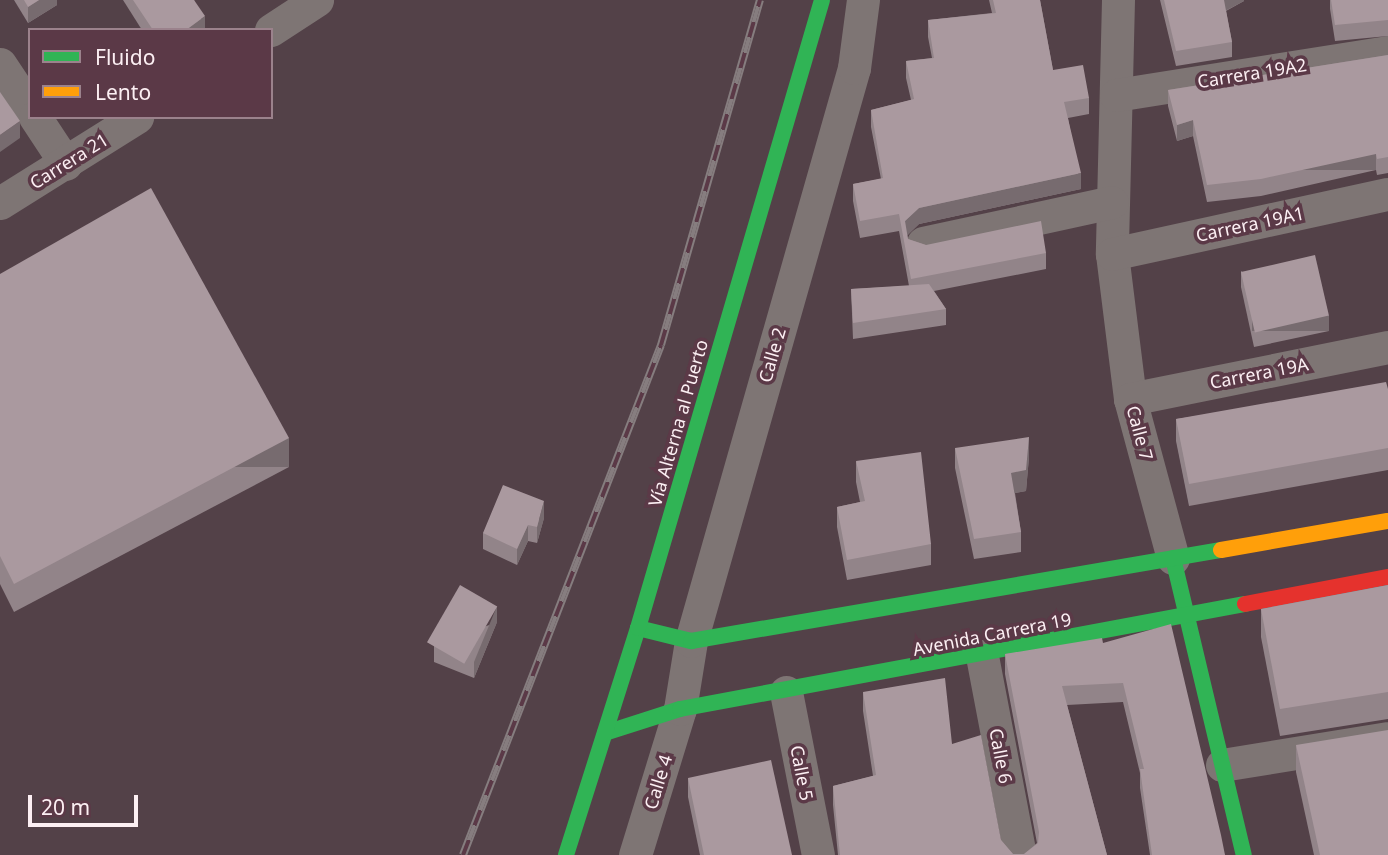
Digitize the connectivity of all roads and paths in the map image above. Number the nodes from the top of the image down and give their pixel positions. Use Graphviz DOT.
graph roads {
  1 [pos="317,0"];
  2 [pos="822,0"];
  3 [pos="863,0"];
  4 [pos="1118,0"];
  5 [pos="273,29"];
  6 [pos="1388,52"];
  7 [pos="0,64"];
  8 [pos="1116,95"];
  9 [pos="28,106"];
  10 [pos="36,119"];
  11 [pos="134,119"];
  12 [pos="65,164"];
  13 [pos="1388,194"];
  14 [pos="1112,202"];
  15 [pos="0,203"];
  16 [pos="923,243"];
  17 [pos="1112,254"];
  18 [pos="1388,347"];
  19 [pos="1130,399"];
  20 [pos="1388,521"];
  21 [pos="1172,558"];
  22 [pos="1388,577"];
  23 [pos="1186,616"];
  24 [pos="638,628"];
  25 [pos="691,641"];
  26 [pos="982,656"];
  27 [pos="786,692"];
  28 [pos="680,709"];
  29 [pos="605,733"];
  30 [pos="1388,738"];
  31 [pos="1222,765"];
  32 [pos="566,855"];
  33 [pos="635,855"];
  34 [pos="818,855"];
  35 [pos="1020,855"];
  36 [pos="1244,855"];
  1 -- 5 [label="street"];
  2 -- 24 [label="main road, Vía Alterna al Puerto"];
  3 -- 25 [label="street, Calle 2"];
  4 -- 8 [label="street, Calle 7"];
  6 -- 8 [label="street, Carrera 19A2"];
  7 -- 9 [label="street"];
  8 -- 14 [label="street, Calle 7"];
  10 -- 12 [label="street"];
  11 -- 12 [label="street, Carrera 21"];
  12 -- 15 [label="street, Carrera 21"];
  13 -- 17 [label="street, Carrera 19A1"];
  14 -- 16 [label="street"];
  14 -- 17 [label="street, Calle 7"];
  17 -- 19 [label="street, Calle 7"];
  18 -- 19 [label="street, Carrera 19A"];
  19 -- 21 [label="street, Calle 7"];
  20 -- 21 [label="main road"];
  21 -- 23 [label="main road, Calle 7"];
  21 -- 25 [label="main road"];
  22 -- 23 [label="main road, Avenida Carrera 19"];
  23 -- 26 [label="main road, Avenida Carrera 19"];
  23 -- 31 [label="main road, Calle 7"];
  24 -- 25 [label="main road"];
  24 -- 29 [label="main road, Vía Alterna al Puerto"];
  25 -- 28 [label="street, Calle 2"];
  26 -- 27 [label="main road, Avenida Carrera 19"];
  26 -- 35 [label="street, Calle 6"];
  27 -- 28 [label="main road, Avenida Carrera 19"];
  27 -- 34 [label="street, Calle 5"];
  28 -- 29 [label="main road, Avenida Carrera 19"];
  28 -- 33 [label="street, Calle 4"];
  29 -- 32 [label="main road, Vía Alterna al Puerto"];
  30 -- 31 [label="street"];
  31 -- 36 [label="main road, Calle 7"];
}
